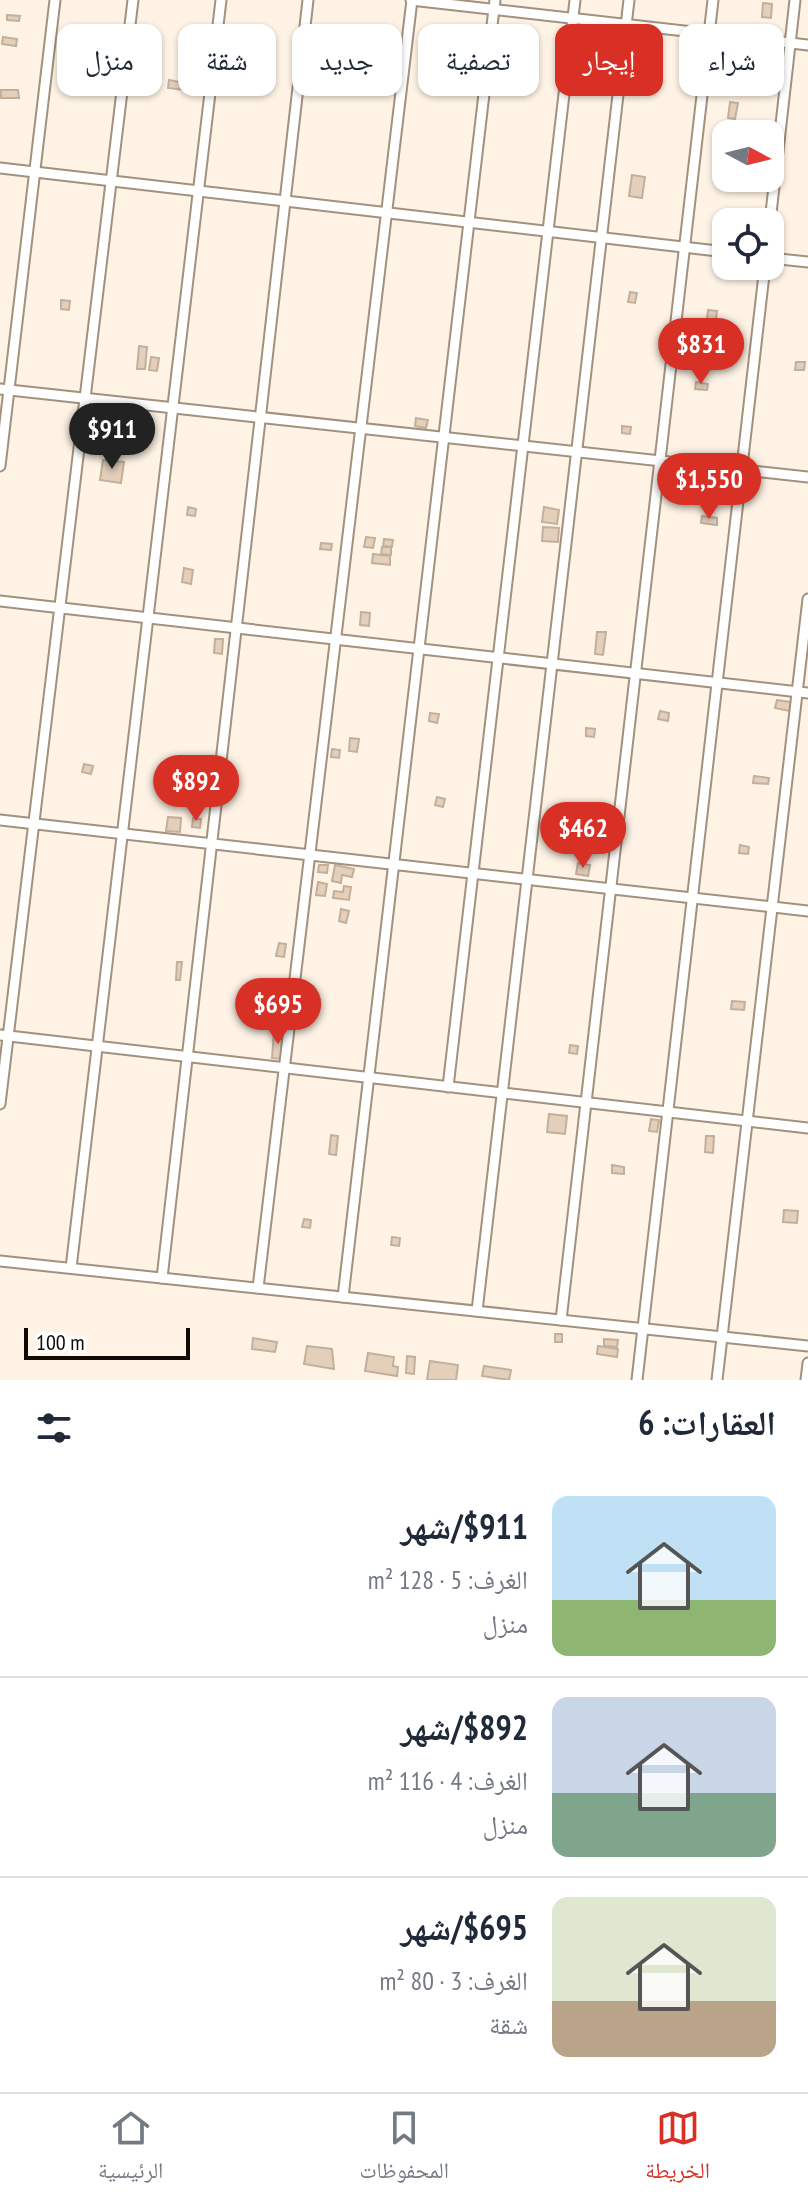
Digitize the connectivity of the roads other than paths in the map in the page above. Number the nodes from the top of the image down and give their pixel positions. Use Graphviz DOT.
graph roads {
  1 [pos="55,0"];
  2 [pos="133,0"];
  3 [pos="221,0"];
  4 [pos="308,0"];
  5 [pos="412,0"];
  6 [pos="575,0"];
  7 [pos="629,0"];
  8 [pos="713,0"];
  9 [pos="795,0"];
  10 [pos="495,5"];
  11 [pos="573,18"];
  12 [pos="626,24"];
  13 [pos="710,24"];
  14 [pos="784,42"];
  15 [pos="790,43"];
  16 [pos="808,45"];
  17 [pos="618,96"];
  18 [pos="702,96"];
  19 [pos="0,168"];
  20 [pos="35,172"];
  21 [pos="112,181"];
  22 [pos="198,191"];
  23 [pos="285,201"];
  24 [pos="772,208"];
  25 [pos="387,213"];
  26 [pos="469,222"];
  27 [pos="548,232"];
  28 [pos="601,238"];
  29 [pos="684,248"];
  30 [pos="712,251"];
  31 [pos="784,259"];
  32 [pos="808,262"];
  33 [pos="763,280"];
  34 [pos="4,390"];
  35 [pos="85,399"];
  36 [pos="172,408"];
  37 [pos="260,418"];
  38 [pos="361,429"];
  39 [pos="444,438"];
  40 [pos="523,446"];
  41 [pos="577,452"];
  42 [pos="660,461"];
  43 [pos="0,466"];
  44 [pos="742,470"];
  45 [pos="808,477"];
  46 [pos="808,599"];
  47 [pos="0,601"];
  48 [pos="60,608"];
  49 [pos="148,617"];
  50 [pos="236,628"];
  51 [pos="335,639"];
  52 [pos="419,648"];
  53 [pos="499,658"];
  54 [pos="552,664"];
  55 [pos="635,673"];
  56 [pos="717,683"];
  57 [pos="803,692"];
  58 [pos="0,820"];
  59 [pos="34,824"];
  60 [pos="122,834"];
  61 [pos="211,844"];
  62 [pos="310,855"];
  63 [pos="394,865"];
  64 [pos="473,874"];
  65 [pos="527,880"];
  66 [pos="611,889"];
  67 [pos="693,898"];
  68 [pos="772,907"];
  69 [pos="808,911"];
  70 [pos="4,1036"];
  71 [pos="97,1046"];
  72 [pos="187,1057"];
  73 [pos="284,1068"];
  74 [pos="369,1078"];
  75 [pos="448,1087"];
  76 [pos="502,1093"];
  77 [pos="586,1102"];
  78 [pos="0,1104"];
  79 [pos="668,1112"];
  80 [pos="747,1121"];
  81 [pos="808,1128"];
  82 [pos="0,1261"];
  83 [pos="71,1268"];
  84 [pos="162,1278"];
  85 [pos="258,1288"];
  86 [pos="343,1297"];
  87 [pos="477,1311"];
  88 [pos="561,1320"];
  89 [pos="643,1328"];
  90 [pos="722,1337"];
  91 [pos="808,1346"];
  92 [pos="808,1363"];
  93 [pos="637,1380"];
  94 [pos="717,1380"];
  95 [pos="806,1380"];
  1 -- 20 [label="street"];
  2 -- 21 [label="street"];
  3 -- 22 [label="street"];
  4 -- 23 [label="street"];
  5 -- 10 [label="street"];
  5 -- 25 [label="street"];
  6 -- 11 [label="street"];
  7 -- 12 [label="street"];
  8 -- 13 [label="street"];
  9 -- 15 [label="street"];
  10 -- 11 [label="street"];
  10 -- 26 [label="street"];
  11 -- 12 [label="street"];
  11 -- 27 [label="street"];
  14 -- 15 [label="street"];
  15 -- 16 [label="street"];
  15 -- 24 [label="street"];
  17 -- 28 [label="street"];
  18 -- 29 [label="street"];
  19 -- 20 [label="street"];
  20 -- 21 [label="street"];
  20 -- 34 [label="street"];
  21 -- 22 [label="street"];
  21 -- 35 [label="street"];
  22 -- 23 [label="street"];
  22 -- 36 [label="street"];
  23 -- 25 [label="street"];
  23 -- 37 [label="street"];
  25 -- 26 [label="street"];
  25 -- 38 [label="street"];
  26 -- 27 [label="street"];
  26 -- 39 [label="street"];
  27 -- 28 [label="street"];
  27 -- 40 [label="street"];
  28 -- 29 [label="street"];
  28 -- 41 [label="street"];
  29 -- 30 [label="street"];
  29 -- 42 [label="street"];
  31 -- 32 [label="street"];
  33 -- 44 [label="street"];
  34 -- 35 [label="street"];
  34 -- 43 [label="street"];
  35 -- 36 [label="street"];
  35 -- 48 [label="street"];
  36 -- 37 [label="street"];
  36 -- 49 [label="street"];
  37 -- 38 [label="street"];
  37 -- 50 [label="street"];
  38 -- 39 [label="street"];
  38 -- 51 [label="street"];
  39 -- 40 [label="street"];
  39 -- 52 [label="street"];
  40 -- 41 [label="street"];
  40 -- 53 [label="street"];
  41 -- 42 [label="street"];
  41 -- 54 [label="street"];
  42 -- 44 [label="street"];
  42 -- 55 [label="street"];
  44 -- 45 [label="street"];
  44 -- 56 [label="street"];
  46 -- 57 [label="street"];
  47 -- 48 [label="street"];
  48 -- 49 [label="street"];
  48 -- 59 [label="street"];
  49 -- 50 [label="street"];
  49 -- 60 [label="street"];
  50 -- 51 [label="street"];
  50 -- 61 [label="street"];
  51 -- 52 [label="street"];
  51 -- 62 [label="street"];
  52 -- 53 [label="street"];
  52 -- 63 [label="street"];
  53 -- 54 [label="street"];
  53 -- 64 [label="street"];
  54 -- 55 [label="street"];
  54 -- 65 [label="street"];
  55 -- 56 [label="street"];
  55 -- 66 [label="street"];
  56 -- 57 [label="street"];
  56 -- 67 [label="street"];
  57 -- 68 [label="street"];
  58 -- 59 [label="street"];
  59 -- 60 [label="street"];
  59 -- 70 [label="street"];
  60 -- 61 [label="street"];
  60 -- 71 [label="street"];
  61 -- 62 [label="street"];
  61 -- 72 [label="street"];
  62 -- 63 [label="street"];
  62 -- 73 [label="street"];
  63 -- 64 [label="street"];
  63 -- 74 [label="street"];
  64 -- 65 [label="street"];
  64 -- 75 [label="street"];
  65 -- 66 [label="street"];
  65 -- 76 [label="street"];
  66 -- 67 [label="street"];
  66 -- 77 [label="street"];
  67 -- 68 [label="street"];
  67 -- 79 [label="street"];
  68 -- 69 [label="street"];
  68 -- 80 [label="street"];
  70 -- 71 [label="street"];
  70 -- 78 [label="street"];
  71 -- 72 [label="street"];
  71 -- 83 [label="street"];
  72 -- 73 [label="street"];
  72 -- 84 [label="street"];
  73 -- 74 [label="street"];
  73 -- 85 [label="street"];
  74 -- 75 [label="street"];
  74 -- 86 [label="street"];
  75 -- 76 [label="street"];
  76 -- 77 [label="street"];
  76 -- 87 [label="street"];
  77 -- 79 [label="street"];
  77 -- 88 [label="street"];
  79 -- 80 [label="street"];
  79 -- 89 [label="street"];
  80 -- 81 [label="street"];
  80 -- 90 [label="street"];
  82 -- 83 [label="street"];
  83 -- 84 [label="street"];
  84 -- 85 [label="street"];
  85 -- 86 [label="street"];
  86 -- 87 [label="street"];
  87 -- 88 [label="street"];
  88 -- 89 [label="street"];
  89 -- 90 [label="street"];
  89 -- 93 [label="street"];
  90 -- 91 [label="street"];
  90 -- 94 [label="street"];
  92 -- 95 [label="street"];
}
